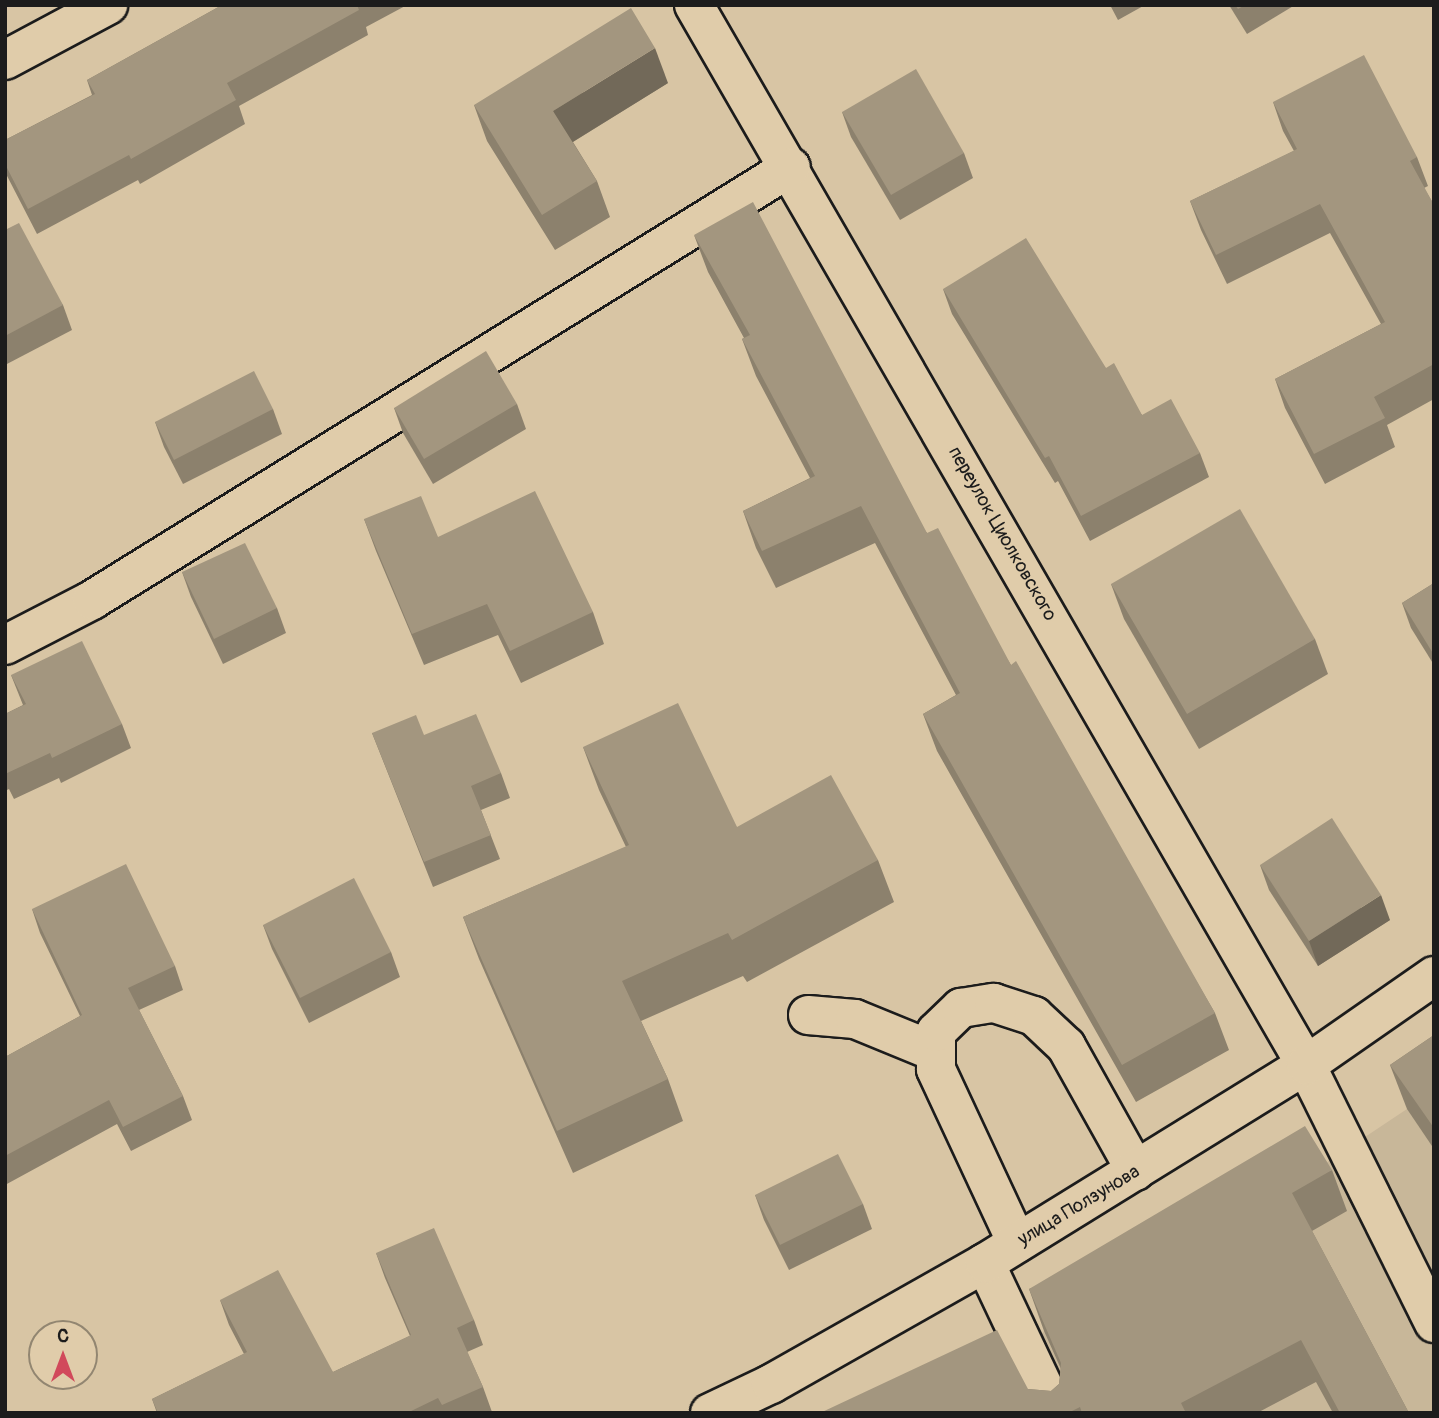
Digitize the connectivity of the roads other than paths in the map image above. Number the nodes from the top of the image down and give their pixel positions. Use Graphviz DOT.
graph roads {
  1 [pos="108,5"];
  2 [pos="694,5"];
  3 [pos="5,60"];
  4 [pos="791,167"];
  5 [pos="5,645"];
  6 [pos="1434,975"];
  7 [pos="808,1015"];
  8 [pos="936,1052"];
  9 [pos="1306,1065"];
  10 [pos="1136,1171"];
  11 [pos="1017,1243"];
  12 [pos="985,1263"];
  13 [pos="1434,1323"];
  14 [pos="710,1413"];
  15 [pos="1056,1413"];
  1 -- 3 [label="street"];
  2 -- 4 [label="street, переулок Циолковского"];
  4 -- 5 [label="street"];
  4 -- 9 [label="street, переулок Циолковского"];
  6 -- 9 [label="street, улица Ползунова"];
  7 -- 8 [label="street"];
  8 -- 10 [label="street"];
  8 -- 11 [label="street"];
  9 -- 10 [label="street, улица Ползунова"];
  9 -- 13 [label="street, переулок Циолковского"];
  10 -- 11 [label="street, улица Ползунова"];
  11 -- 12 [label="street, улица Ползунова"];
  12 -- 14 [label="street, улица Ползунова"];
  12 -- 15 [label="street"];
}
